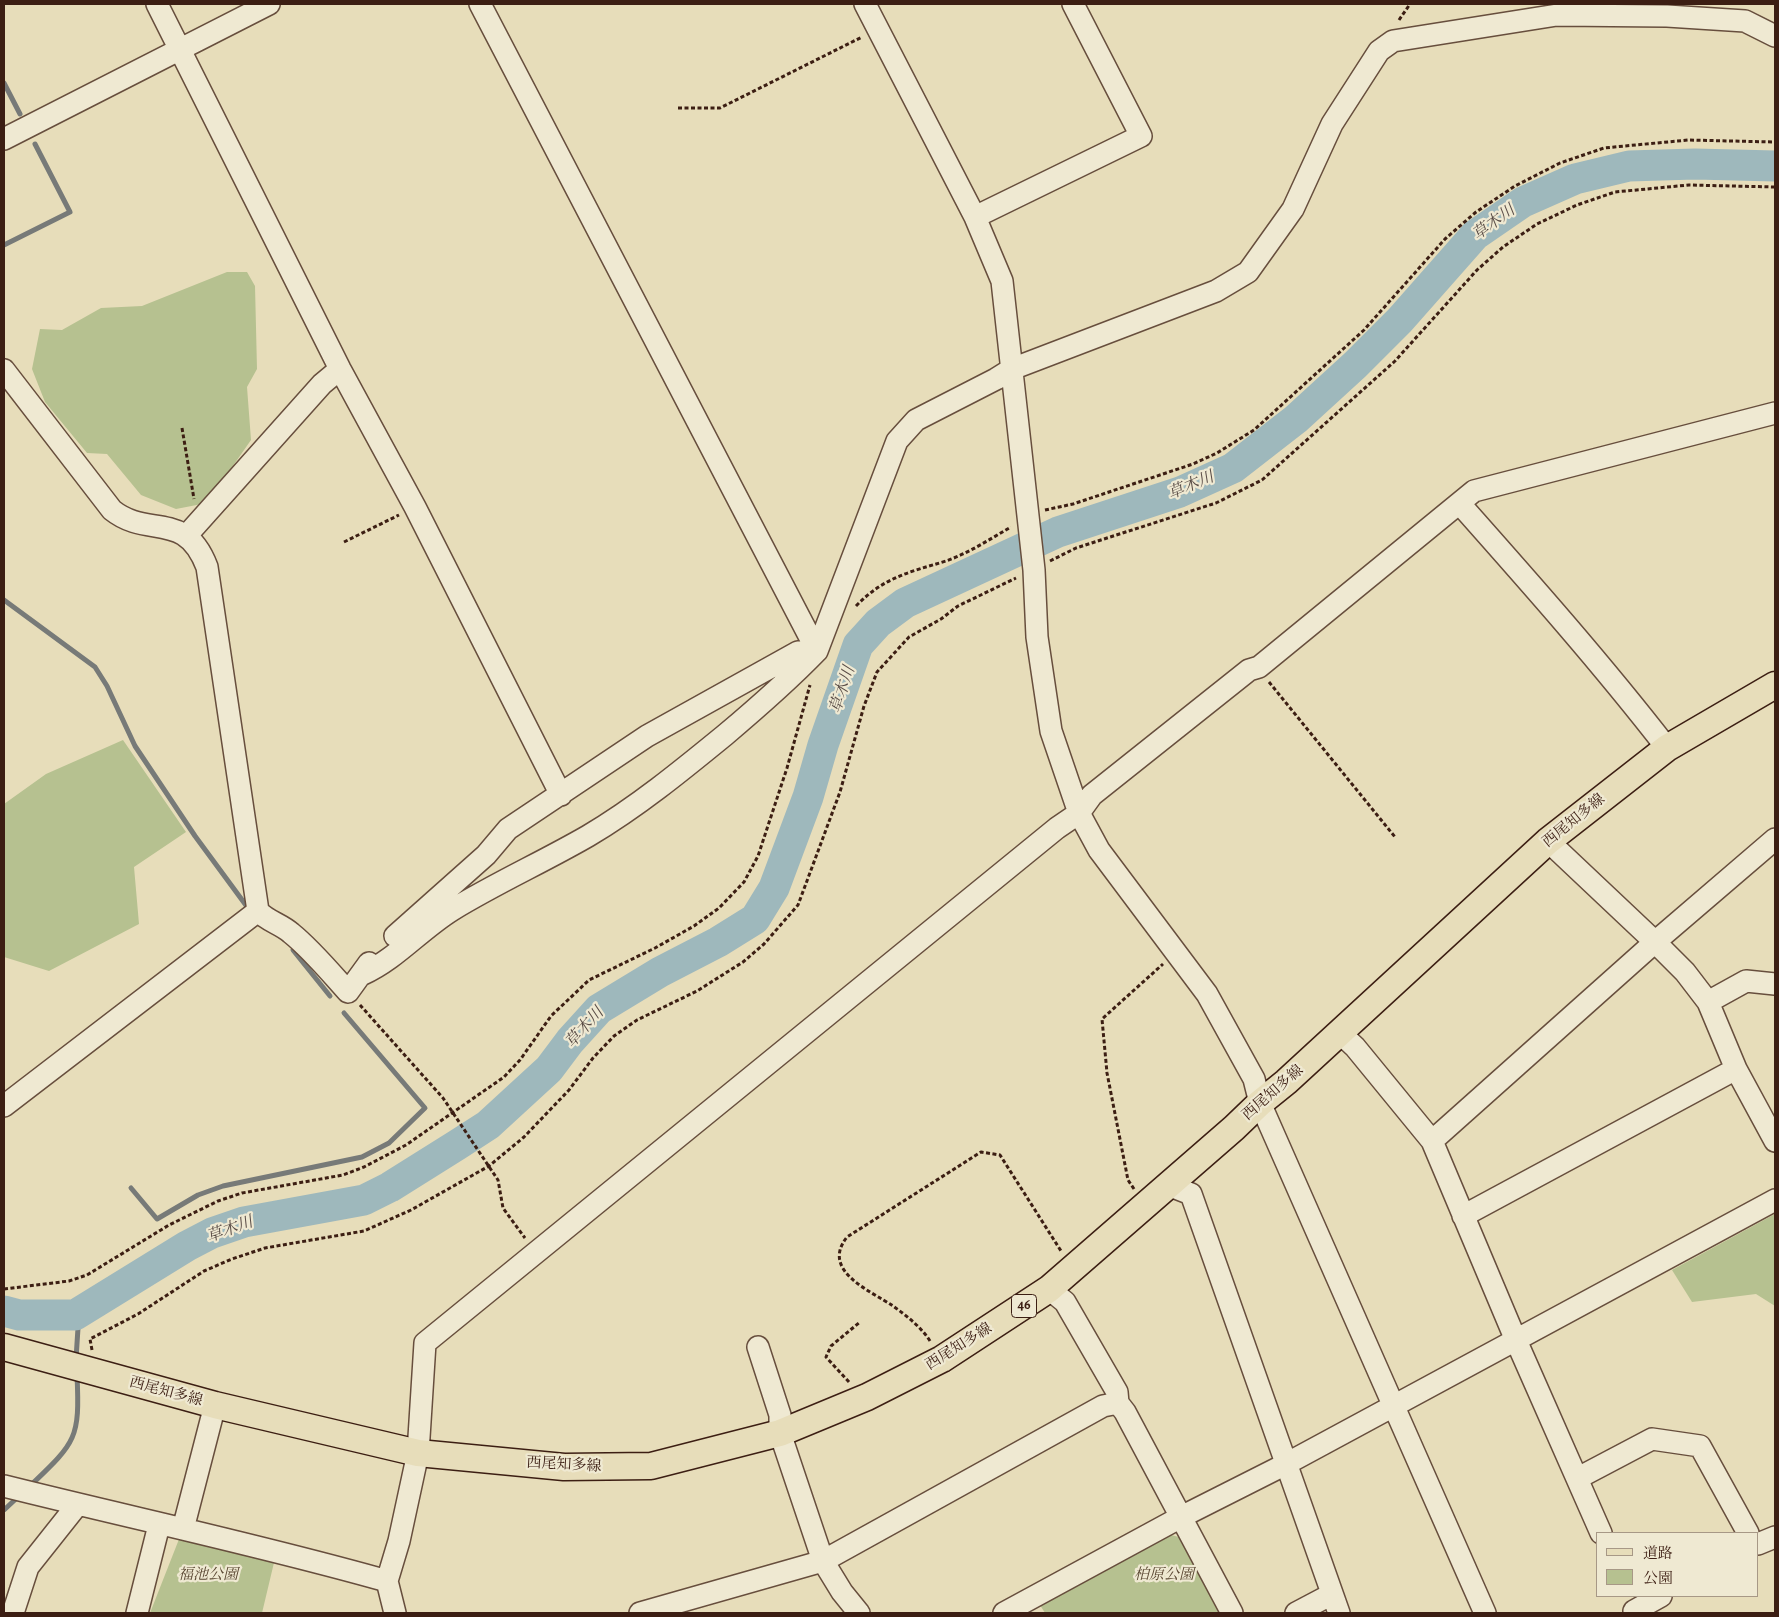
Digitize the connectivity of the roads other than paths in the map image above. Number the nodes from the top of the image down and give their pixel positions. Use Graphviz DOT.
graph roads {
  1 [pos="157,4"];
  2 [pos="269,4"];
  3 [pos="480,4"];
  4 [pos="865,4"];
  5 [pos="1073,4"];
  6 [pos="1775,36"];
  7 [pos="180,49"];
  8 [pos="4,139"];
  9 [pos="975,217"];
  10 [pos="340,368"];
  11 [pos="1012,368"];
  12 [pos="4,370"];
  13 [pos="1775,413"];
  14 [pos="1460,504"];
  15 [pos="192,529"];
  16 [pos="817,651"];
  17 [pos="1775,685"];
  18 [pos="1667,748"];
  19 [pos="561,795"];
  20 [pos="1079,813"];
  21 [pos="1775,839"];
  22 [pos="1548,841"];
  23 [pos="258,911"];
  24 [pos="1655,942"];
  25 [pos="363,974"];
  26 [pos="1775,984"];
  27 [pos="1708,1002"];
  28 [pos="1340,1033"];
  29 [pos="1736,1069"];
  30 [pos="1260,1103"];
  31 [pos="4,1106"];
  32 [pos="1432,1141"];
  33 [pos="1775,1142"];
  34 [pos="1168,1185"];
  35 [pos="1775,1200"];
  36 [pos="1463,1216"];
  37 [pos="1049,1289"];
  38 [pos="1515,1338"];
  39 [pos="4,1347"];
  40 [pos="758,1347"];
  41 [pos="1118,1403"];
  42 [pos="215,1405"];
  43 [pos="1394,1405"];
  44 [pos="780,1433"];
  45 [pos="420,1443"];
  46 [pos="1286,1464"];
  47 [pos="1578,1478"];
  48 [pos="12,1488"];
  49 [pos="78,1504"];
  50 [pos="1181,1518"];
  51 [pos="159,1525"];
  52 [pos="183,1529"];
  53 [pos="1601,1532"];
  54 [pos="1747,1532"];
  55 [pos="1775,1537"];
  56 [pos="1759,1544"];
  57 [pos="823,1561"];
  58 [pos="387,1581"];
  59 [pos="1658,1597"];
  60 [pos="1336,1604"];
  61 [pos="699,1605"];
  62 [pos="1035,1606"];
  63 [pos="1632,1607"];
  64 [pos="13,1613"];
  65 [pos="137,1613"];
  66 [pos="395,1613"];
  67 [pos="640,1613"];
  68 [pos="859,1613"];
  69 [pos="1004,1613"];
  70 [pos="1232,1613"];
  71 [pos="1296,1613"];
  72 [pos="1485,1613"];
  1 -- 7 [label="street"];
  2 -- 7 [label="street"];
  3 -- 16 [label="street"];
  4 -- 9 [label="street"];
  5 -- 9 [label="street"];
  6 -- 11 [label="street"];
  7 -- 8 [label="street"];
  7 -- 10 [label="street"];
  9 -- 11 [label="street"];
  10 -- 15 [label="street"];
  10 -- 19 [label="street"];
  11 -- 16 [label="street"];
  11 -- 20 [label="street"];
  12 -- 15 [label="street"];
  13 -- 14 [label="street"];
  14 -- 18 [label="street"];
  14 -- 20 [label="street"];
  15 -- 23 [label="street"];
  16 -- 19 [label="street"];
  16 -- 25 [label="street"];
  17 -- 18 [label="main road, 西尾知多線 / 46"];
  18 -- 22 [label="main road, 西尾知多線 / 46"];
  19 -- 25 [label="street"];
  20 -- 30 [label="street"];
  20 -- 45 [label="street"];
  21 -- 24 [label="street"];
  22 -- 24 [label="street"];
  22 -- 28 [label="main road, 西尾知多線 / 46"];
  23 -- 25 [label="street"];
  23 -- 31 [label="street"];
  24 -- 27 [label="street"];
  24 -- 32 [label="street"];
  26 -- 27 [label="street"];
  27 -- 29 [label="street"];
  28 -- 30 [label="main road, 西尾知多線 / 46"];
  28 -- 32 [label="street"];
  29 -- 33 [label="street"];
  29 -- 36 [label="street"];
  30 -- 34 [label="main road, 西尾知多線 / 46"];
  30 -- 43 [label="street"];
  32 -- 36 [label="street"];
  34 -- 37 [label="main road, 西尾知多線 / 46"];
  34 -- 46 [label="street"];
  35 -- 38 [label="street"];
  36 -- 38 [label="street"];
  37 -- 41 [label="street"];
  37 -- 44 [label="main road, 西尾知多線 / 46"];
  38 -- 43 [label="street"];
  38 -- 47 [label="street"];
  39 -- 42 [label="main road, 西尾知多線 / 46"];
  40 -- 44 [label="street"];
  41 -- 50 [label="street"];
  41 -- 57 [label="street"];
  42 -- 45 [label="main road, 西尾知多線 / 46"];
  42 -- 52 [label="street"];
  43 -- 46 [label="street"];
  43 -- 72 [label="street"];
  44 -- 45 [label="main road, 西尾知多線 / 46"];
  44 -- 57 [label="street"];
  45 -- 58 [label="street"];
  46 -- 50 [label="street"];
  46 -- 60 [label="street"];
  47 -- 53 [label="street"];
  47 -- 54 [label="street"];
  48 -- 49 [label="street"];
  49 -- 51 [label="street"];
  49 -- 64 [label="street"];
  50 -- 62 [label="street"];
  50 -- 70 [label="street"];
  51 -- 52 [label="street"];
  51 -- 65 [label="street"];
  52 -- 58 [label="street"];
  55 -- 56 [label="street"];
  57 -- 61 [label="street"];
  57 -- 68 [label="street"];
  58 -- 66 [label="street"];
  59 -- 63 [label="street"];
  60 -- 71 [label="street"];
  61 -- 67 [label="street"];
  62 -- 69 [label="street"];
}
